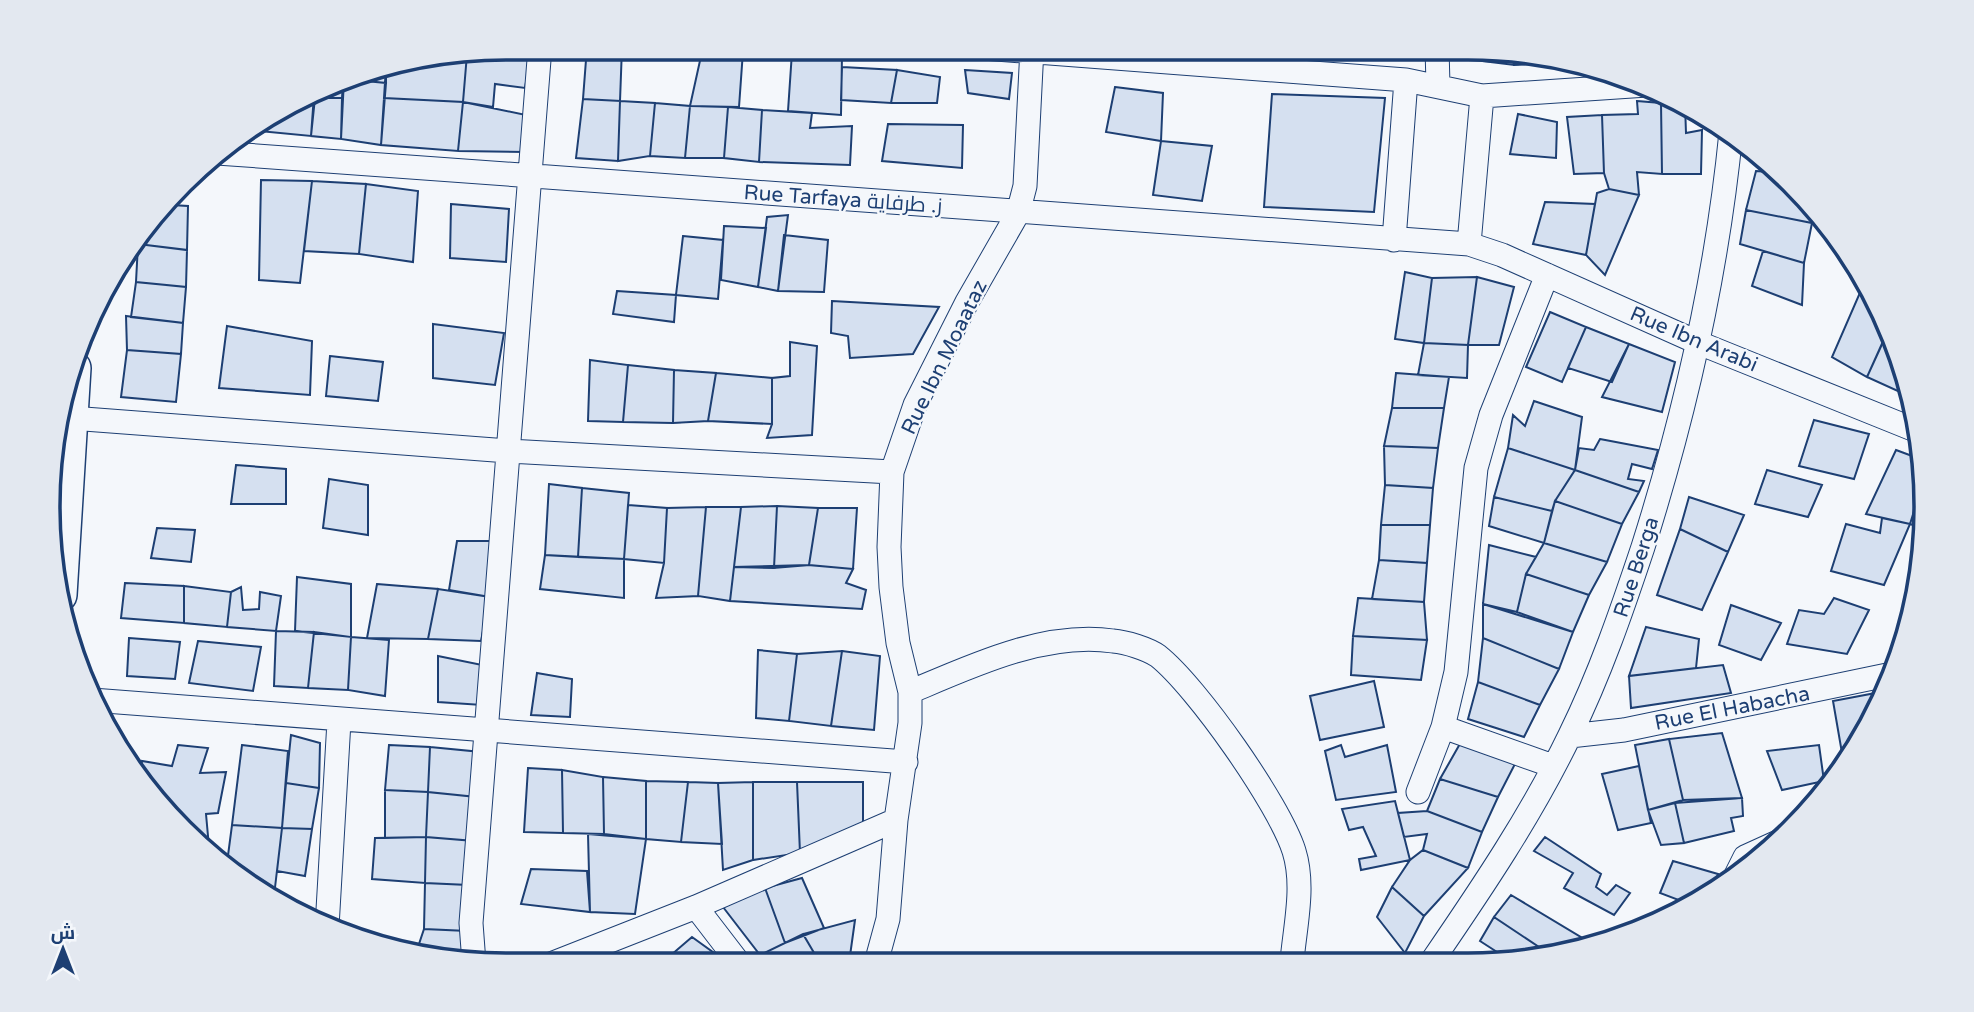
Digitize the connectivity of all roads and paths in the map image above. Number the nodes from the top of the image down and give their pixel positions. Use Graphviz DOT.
graph roads {
  1 [pos="539,60"];
  2 [pos="1031,60"];
  3 [pos="1157,60"];
  4 [pos="1437,60"];
  5 [pos="1406,80"];
  6 [pos="1438,85"];
  7 [pos="1622,87"];
  8 [pos="1482,96"];
  9 [pos="1730,145"];
  10 [pos="232,154"];
  11 [pos="531,175"];
  12 [pos="1018,213"];
  13 [pos="1394,240"];
  14 [pos="1469,244"];
  15 [pos="1547,275"];
  16 [pos="1699,343"];
  17 [pos="72,403"];
  18 [pos="71,418"];
  19 [pos="1907,427"];
  20 [pos="508,451"];
  21 [pos="892,472"];
  22 [pos="62,558"];
  23 [pos="1881,676"];
  24 [pos="910,692"];
  25 [pos="105,701"];
  26 [pos="339,721"];
  27 [pos="1443,727"];
  28 [pos="488,732"];
  29 [pos="1570,736"];
  30 [pos="906,762"];
  31 [pos="1553,766"];
  32 [pos="1418,792"];
  33 [pos="895,820"];
  34 [pos="696,906"];
  35 [pos="328,915"];
  36 [pos="473,952"];
  37 [pos="578,953"];
  38 [pos="731,953"];
  39 [pos="879,953"];
  40 [pos="1293,953"];
  41 [pos="1438,953"];
  1 -- 11 [label="street"];
  2 -- 12 [label="street, Rue Ibn Moaataz"];
  3 -- 5 [label="street"];
  4 -- 6 [label="street"];
  5 -- 6 [label="street"];
  5 -- 13 [label="street"];
  6 -- 8 [label="street"];
  7 -- 8 [label="street"];
  8 -- 14 [label="street"];
  9 -- 16 [label="street, Rue Berga"];
  10 -- 11 [label="street, Rue Tarfaya ز. طرفاية"];
  11 -- 12 [label="street, Rue Tarfaya ز. طرفاية"];
  11 -- 20 [label="street"];
  12 -- 13 [label="street, Rue Tarfaya ز. طرفاية"];
  12 -- 21 [label="street, Rue Ibn Moaataz"];
  13 -- 14 [label="street, Rue Tarfaya ز. طرفاية"];
  14 -- 15 [label="street, Rue Ibn Arabi"];
  15 -- 16 [label="street, Rue Ibn Arabi"];
  15 -- 27 [label="street"];
  16 -- 19 [label="street, Rue Ibn Arabi"];
  16 -- 29 [label="street, Rue Berga"];
  17 -- 18 [label="main road"];
  18 -- 20 [label="street"];
  18 -- 22 [label="main road"];
  20 -- 21 [label="street"];
  20 -- 28 [label="street"];
  21 -- 24 [label="street, Rue Ibn Moaataz"];
  23 -- 29 [label="street, Rue El Habacha"];
  24 -- 30 [label="street, Rue Ibn Moaataz"];
  24 -- 40 [label="street"];
  25 -- 26 [label="street"];
  26 -- 28 [label="street"];
  26 -- 35 [label="street"];
  27 -- 31 [label="street"];
  27 -- 32 [label="street"];
  28 -- 30 [label="street"];
  28 -- 36 [label="street"];
  29 -- 31 [label="street, Rue Berga"];
  30 -- 33 [label="street, Rue Ibn Moaataz"];
  31 -- 41 [label="street, Rue Berga"];
  33 -- 34 [label="street"];
  33 -- 39 [label="street, Rue Ibn Moaataz"];
  34 -- 37 [label="street"];
  34 -- 38 [label="street"];
}
